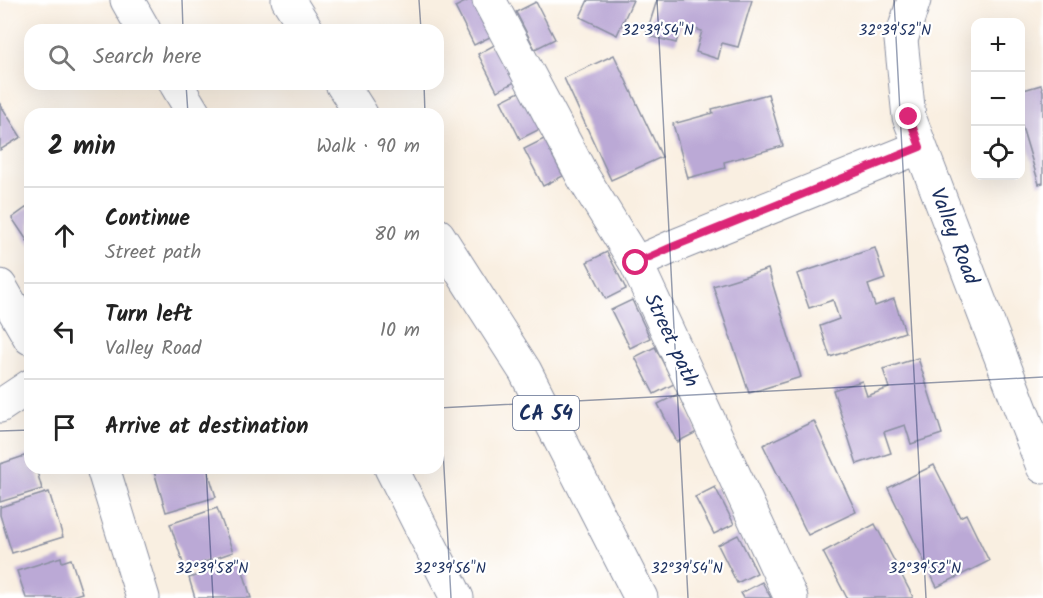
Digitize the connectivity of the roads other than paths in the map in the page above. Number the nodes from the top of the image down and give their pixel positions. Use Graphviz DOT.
graph roads {
  1 [pos="127,0"];
  2 [pos="288,0"];
  3 [pos="489,0"];
  4 [pos="914,0"];
  5 [pos="141,24"];
  6 [pos="303,24"];
  7 [pos="180,90"];
  8 [pos="346,90"];
  9 [pos="190,108"];
  10 [pos="357,108"];
  11 [pos="920,147"];
  12 [pos="444,244"];
  13 [pos="636,263"];
  14 [pos="0,286"];
  15 [pos="24,328"];
  16 [pos="24,390"];
  17 [pos="0,406"];
  18 [pos="1043,467"];
  19 [pos="104,474"];
  20 [pos="394,474"];
  21 [pos="142,598"];
  22 [pos="457,598"];
  23 [pos="641,598"];
  24 [pos="791,598"];
  1 -- 5 [label="main road"];
  2 -- 6 [label="main road"];
  3 -- 13 [label="main road, Street path"];
  4 -- 11 [label="main road, Valley Road"];
  7 -- 9 [label="main road"];
  8 -- 10 [label="main road"];
  11 -- 13 [label="main road"];
  11 -- 18 [label="main road, Valley Road"];
  12 -- 23 [label="main road, CA 54"];
  13 -- 24 [label="main road, Street path"];
  14 -- 15 [label="main road"];
  16 -- 17 [label="main road"];
  19 -- 21 [label="main road"];
  20 -- 22 [label="main road"];
}
